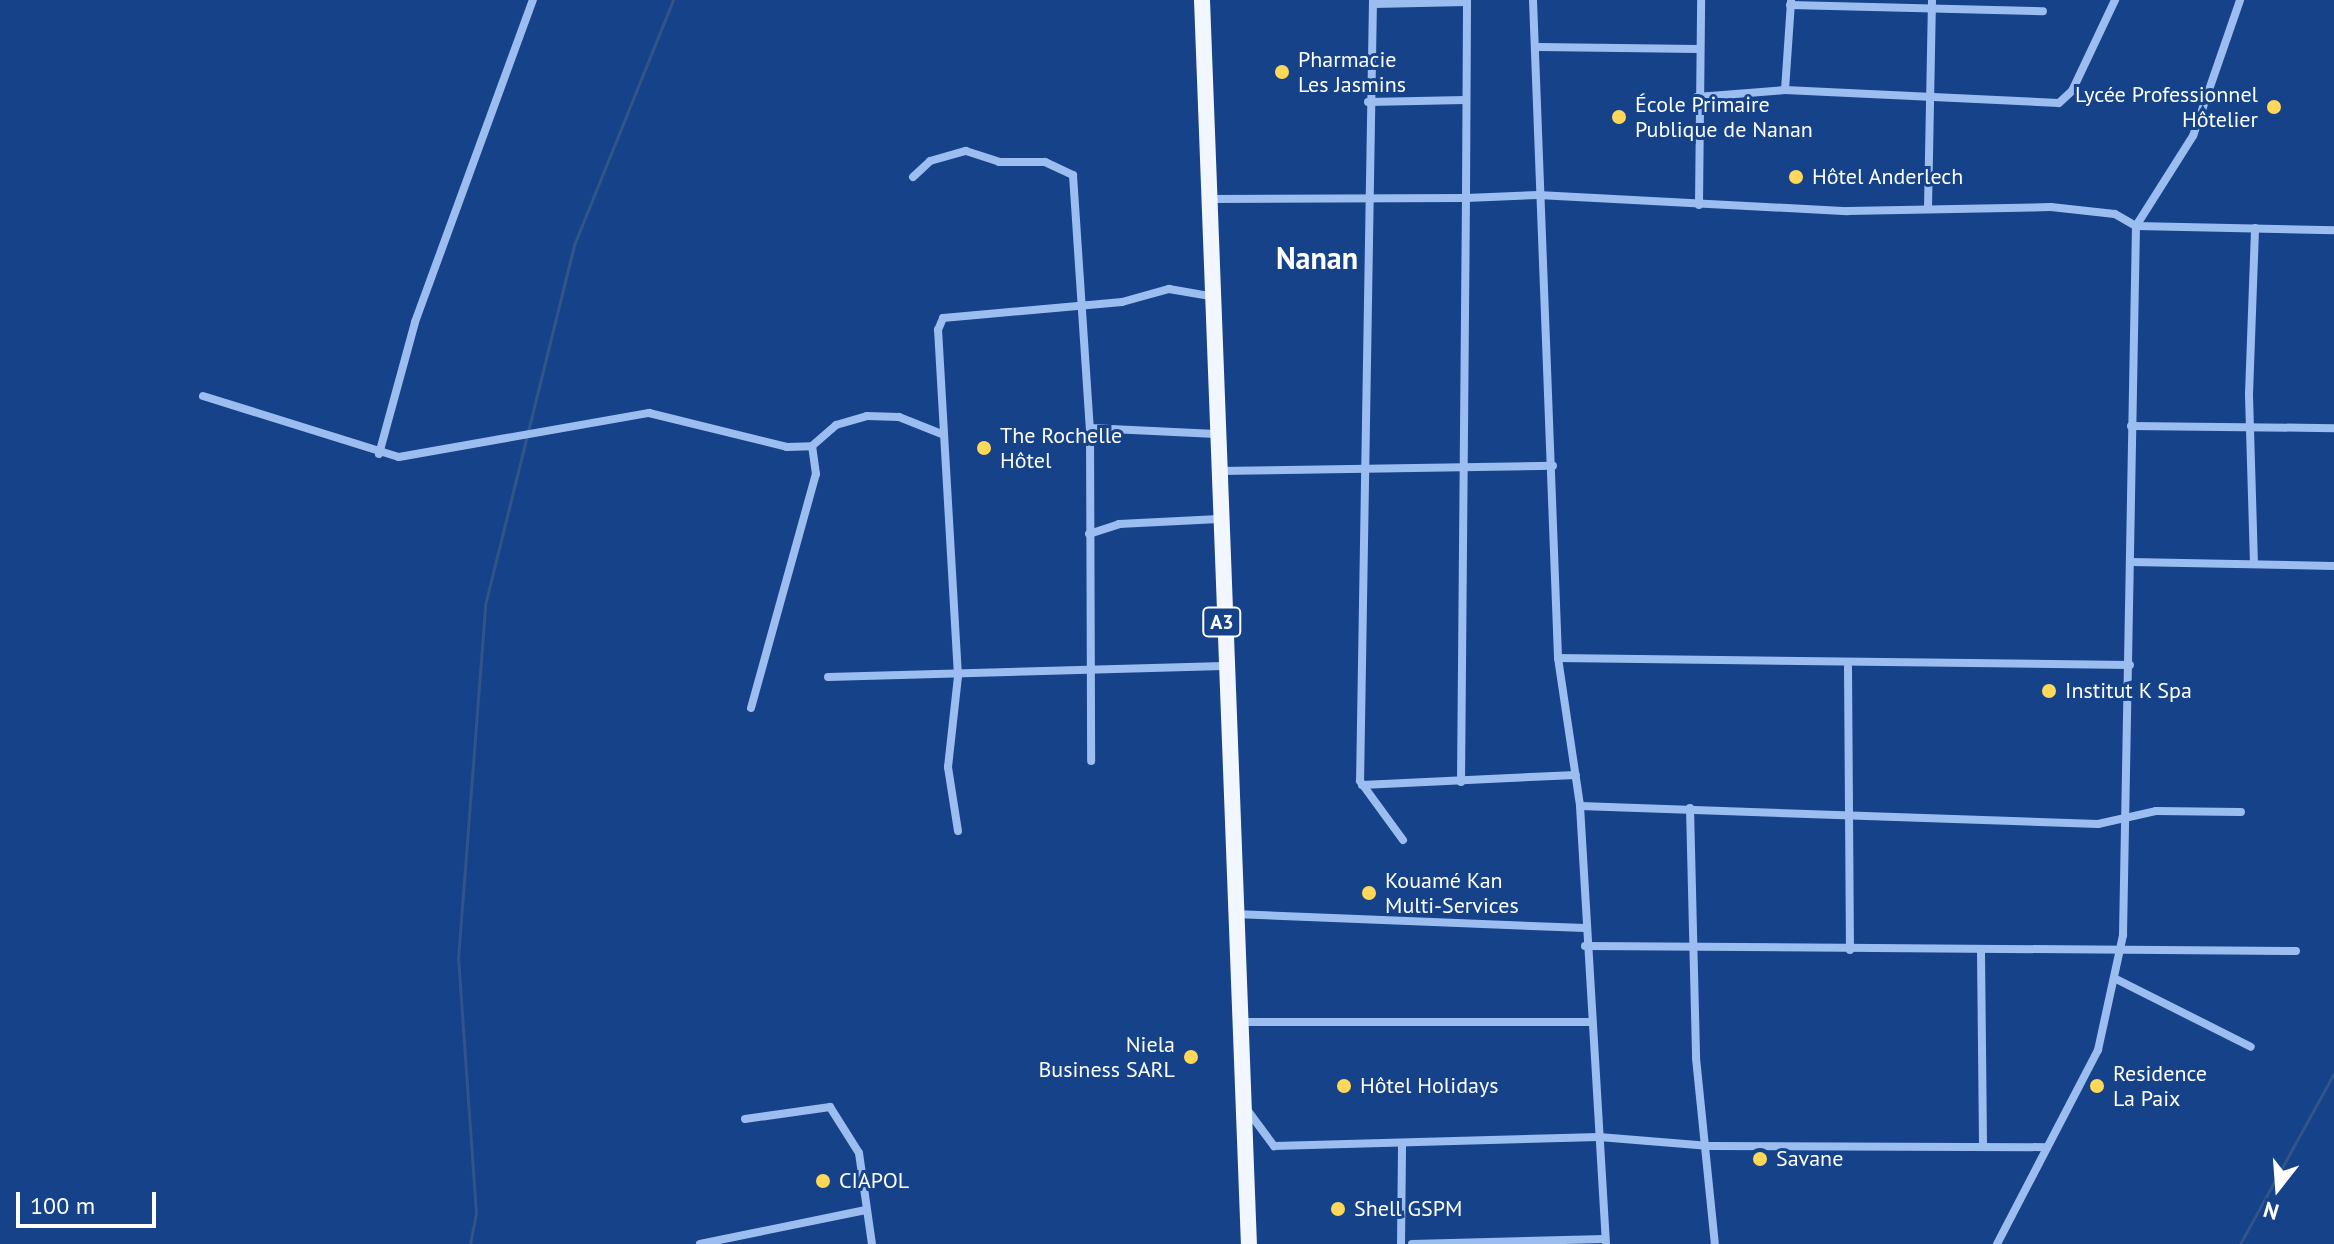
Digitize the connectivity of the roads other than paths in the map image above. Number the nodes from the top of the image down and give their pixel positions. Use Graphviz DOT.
graph roads {
  1 [pos="533,0"];
  2 [pos="1202,0"];
  3 [pos="1533,0"];
  4 [pos="1701,0"];
  5 [pos="2115,0"];
  6 [pos="2240,0"];
  7 [pos="1467,1"];
  8 [pos="1373,2"];
  9 [pos="1790,2"];
  10 [pos="1932,4"];
  11 [pos="2043,11"];
  12 [pos="1538,47"];
  13 [pos="1698,49"];
  14 [pos="1785,90"];
  15 [pos="1697,97"];
  16 [pos="1465,100"];
  17 [pos="1930,100"];
  18 [pos="1368,102"];
  19 [pos="913,177"];
  20 [pos="1538,195"];
  21 [pos="1466,198"];
  22 [pos="1207,199"];
  23 [pos="1366,200"];
  24 [pos="1699,205"];
  25 [pos="1928,208"];
  26 [pos="2136,226"];
  27 [pos="2255,228"];
  28 [pos="2334,230"];
  29 [pos="1210,296"];
  30 [pos="1080,303"];
  31 [pos="203,396"];
  32 [pos="2131,426"];
  33 [pos="2255,427"];
  34 [pos="1090,428"];
  35 [pos="2334,428"];
  36 [pos="942,434"];
  37 [pos="1216,434"];
  38 [pos="812,446"];
  39 [pos="379,454"];
  40 [pos="1553,466"];
  41 [pos="1361,469"];
  42 [pos="1460,469"];
  43 [pos="1216,472"];
  44 [pos="1219,519"];
  45 [pos="1089,534"];
  46 [pos="2131,562"];
  47 [pos="2254,564"];
  48 [pos="2334,566"];
  49 [pos="1558,658"];
  50 [pos="2130,665"];
  51 [pos="1224,666"];
  52 [pos="1848,667"];
  53 [pos="1092,670"];
  54 [pos="958,676"];
  55 [pos="828,677"];
  56 [pos="751,708"];
  57 [pos="1091,761"];
  58 [pos="1576,775"];
  59 [pos="1461,782"];
  60 [pos="1362,785"];
  61 [pos="1580,806"];
  62 [pos="1690,808"];
  63 [pos="2241,812"];
  64 [pos="1848,814"];
  65 [pos="2126,819"];
  66 [pos="958,831"];
  67 [pos="1403,840"];
  68 [pos="1233,914"];
  69 [pos="1585,928"];
  70 [pos="1585,946"];
  71 [pos="1698,948"];
  72 [pos="2120,948"];
  73 [pos="1850,950"];
  74 [pos="2296,951"];
  75 [pos="1981,952"];
  76 [pos="2114,978"];
  77 [pos="1237,1022"];
  78 [pos="1589,1022"];
  79 [pos="2251,1047"];
  80 [pos="1240,1101"];
  81 [pos="745,1119"];
  82 [pos="1599,1137"];
  83 [pos="1402,1144"];
  84 [pos="1983,1145"];
  85 [pos="1710,1146"];
  86 [pos="2047,1147"];
  87 [pos="865,1210"];
  88 [pos="1606,1241"];
  89 [pos="700,1244"];
  90 [pos="872,1244"];
  91 [pos="1249,1244"];
  92 [pos="1401,1244"];
  93 [pos="1412,1244"];
  94 [pos="1715,1244"];
  95 [pos="1997,1244"];
  1 -- 39 [label="street"];
  2 -- 22 [label="highway, A3"];
  3 -- 12 [label="street"];
  4 -- 13 [label="street"];
  5 -- 17 [label="street"];
  6 -- 26 [label="street"];
  7 -- 8 [label="street"];
  7 -- 16 [label="street"];
  8 -- 18 [label="street"];
  9 -- 10 [label="street"];
  9 -- 14 [label="street"];
  10 -- 11 [label="street"];
  10 -- 17 [label="street"];
  12 -- 13 [label="street"];
  12 -- 20 [label="street"];
  13 -- 15 [label="street"];
  14 -- 15 [label="street"];
  14 -- 17 [label="street"];
  15 -- 24 [label="street"];
  16 -- 18 [label="street"];
  16 -- 21 [label="street"];
  17 -- 25 [label="street"];
  18 -- 23 [label="street"];
  19 -- 30 [label="street"];
  20 -- 21 [label="street"];
  20 -- 24 [label="street"];
  20 -- 40 [label="street"];
  21 -- 23 [label="street"];
  21 -- 42 [label="street"];
  22 -- 23 [label="street"];
  22 -- 29 [label="highway, A3"];
  23 -- 41 [label="street"];
  24 -- 25 [label="street"];
  25 -- 26 [label="street"];
  26 -- 27 [label="street"];
  26 -- 32 [label="street"];
  27 -- 28 [label="street"];
  27 -- 33 [label="street"];
  29 -- 30 [label="street"];
  29 -- 37 [label="highway, A3"];
  30 -- 34 [label="street"];
  30 -- 36 [label="street"];
  31 -- 39 [label="street"];
  32 -- 33 [label="street"];
  32 -- 46 [label="street"];
  33 -- 35 [label="street"];
  33 -- 47 [label="street"];
  34 -- 37 [label="street"];
  34 -- 45 [label="street"];
  36 -- 38 [label="street"];
  36 -- 54 [label="street"];
  37 -- 43 [label="highway, A3"];
  38 -- 39 [label="street"];
  38 -- 56 [label="street"];
  40 -- 42 [label="street"];
  40 -- 49 [label="street"];
  41 -- 42 [label="street"];
  41 -- 43 [label="street"];
  41 -- 60 [label="street"];
  42 -- 59 [label="street"];
  43 -- 44 [label="highway, A3"];
  44 -- 45 [label="street"];
  44 -- 51 [label="highway, A3"];
  45 -- 53 [label="street"];
  46 -- 47 [label="street"];
  46 -- 50 [label="street"];
  47 -- 48 [label="street"];
  49 -- 52 [label="street"];
  49 -- 58 [label="street"];
  50 -- 52 [label="street"];
  50 -- 65 [label="street"];
  51 -- 53 [label="street"];
  51 -- 68 [label="highway, A3"];
  52 -- 64 [label="street"];
  53 -- 54 [label="street"];
  53 -- 57 [label="street"];
  54 -- 55 [label="street"];
  54 -- 66 [label="street"];
  58 -- 59 [label="street"];
  58 -- 61 [label="street"];
  59 -- 60 [label="street"];
  60 -- 67 [label="street"];
  61 -- 62 [label="street"];
  61 -- 69 [label="street"];
  62 -- 64 [label="street"];
  62 -- 71 [label="street"];
  63 -- 65 [label="street"];
  64 -- 65 [label="street"];
  64 -- 73 [label="street"];
  65 -- 72 [label="street"];
  68 -- 69 [label="street"];
  68 -- 77 [label="highway, A3"];
  69 -- 70 [label="street"];
  70 -- 71 [label="street"];
  70 -- 78 [label="street"];
  71 -- 73 [label="street"];
  71 -- 85 [label="street"];
  72 -- 74 [label="street"];
  72 -- 75 [label="street"];
  72 -- 76 [label="street"];
  73 -- 75 [label="street"];
  75 -- 84 [label="street"];
  76 -- 79 [label="street"];
  76 -- 86 [label="street"];
  77 -- 78 [label="street"];
  77 -- 80 [label="highway, A3"];
  78 -- 82 [label="street"];
  80 -- 83 [label="street"];
  80 -- 91 [label="highway, A3"];
  81 -- 87 [label="street"];
  82 -- 83 [label="street"];
  82 -- 85 [label="street"];
  82 -- 88 [label="street"];
  83 -- 92 [label="street"];
  84 -- 85 [label="street"];
  84 -- 86 [label="street"];
  85 -- 94 [label="street"];
  86 -- 95 [label="street"];
  87 -- 89 [label="street"];
  87 -- 90 [label="street"];
  88 -- 93 [label="street"];
}
